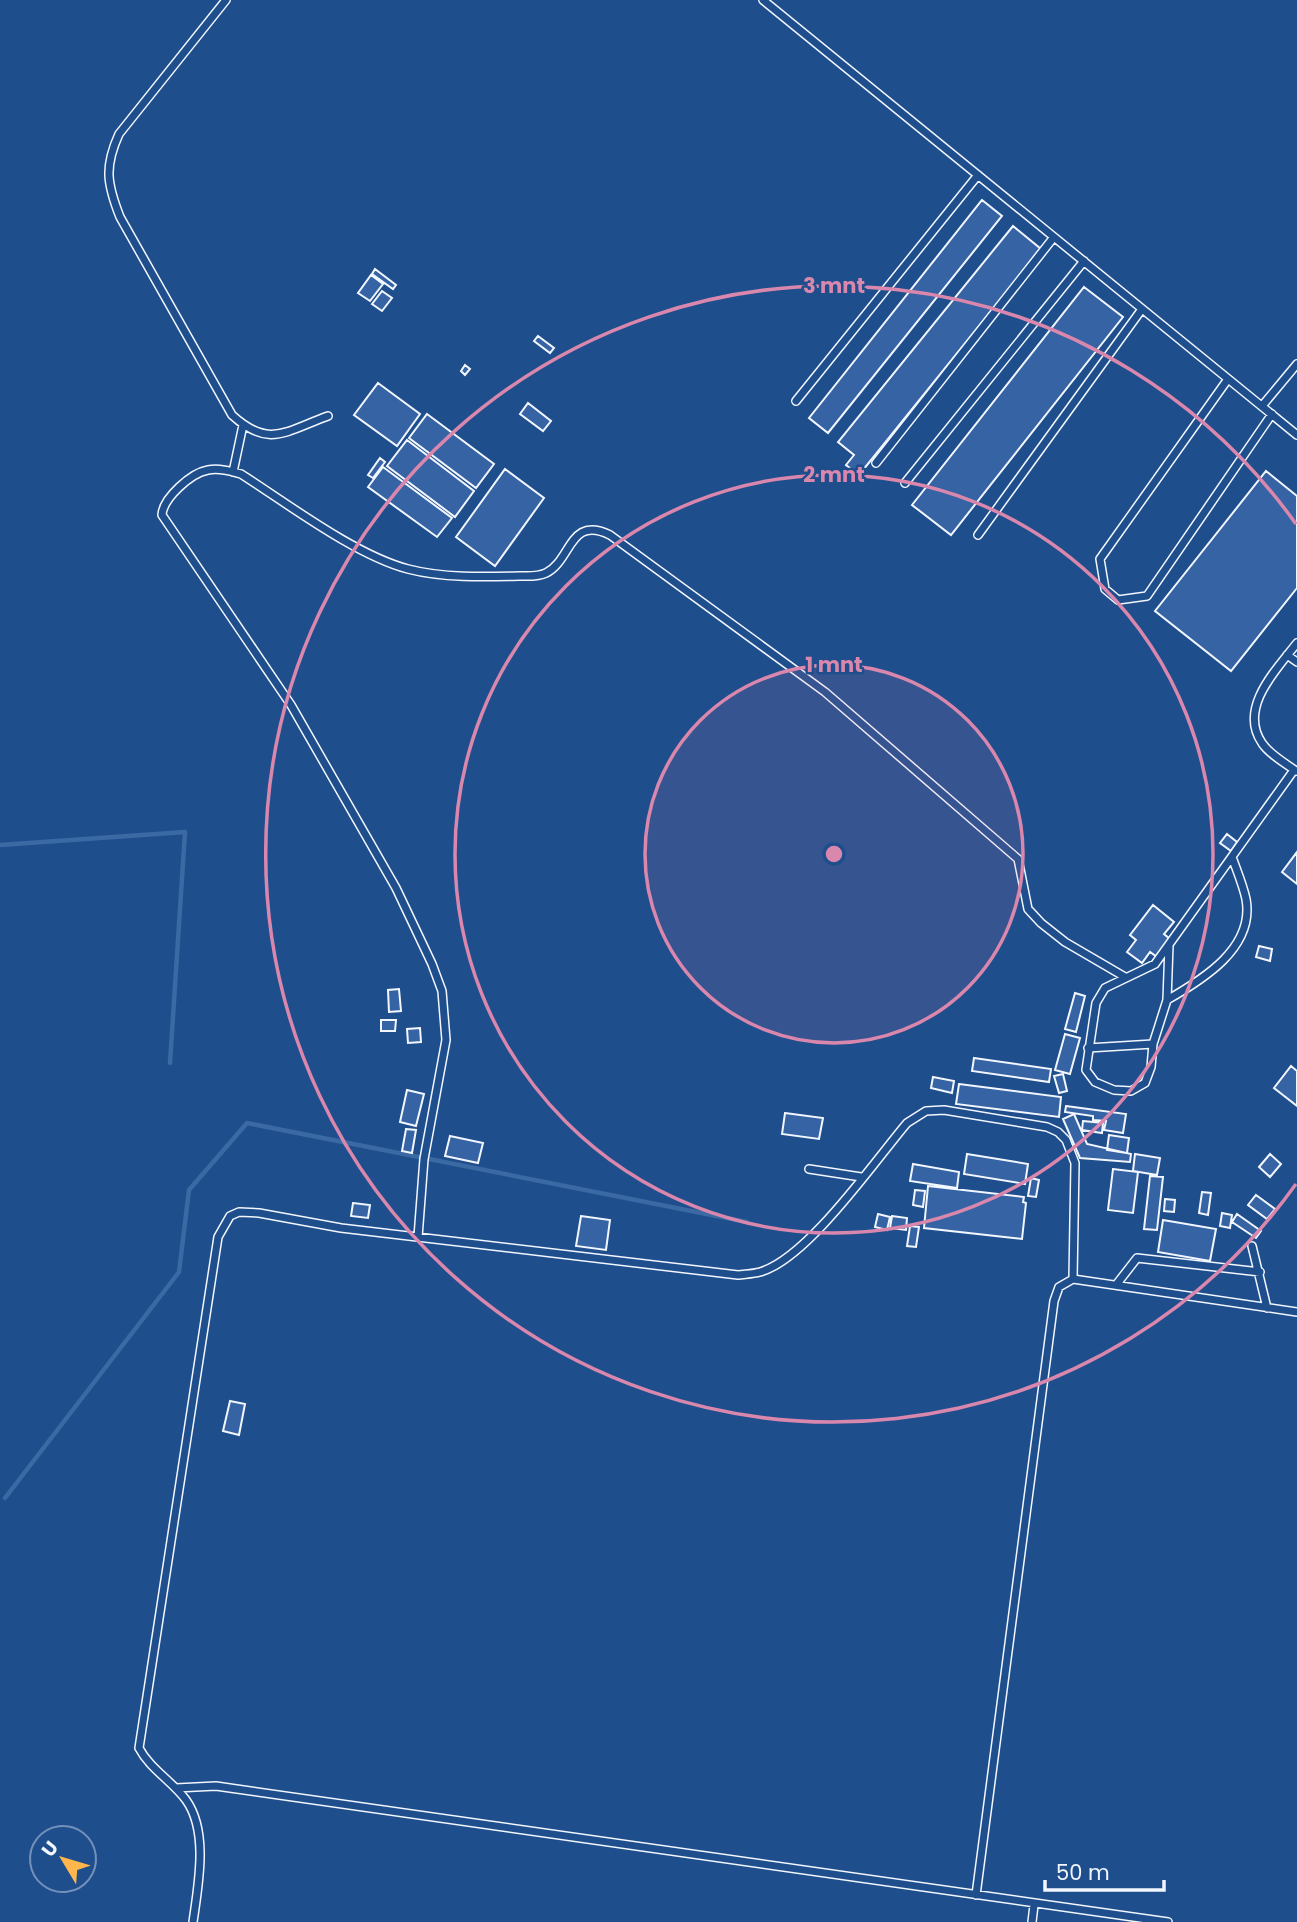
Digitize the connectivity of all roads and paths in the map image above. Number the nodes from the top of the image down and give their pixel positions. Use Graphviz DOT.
graph roads {
  1 [pos="226,0"];
  2 [pos="763,0"];
  3 [pos="978,175"];
  4 [pos="1054,237"];
  5 [pos="1084,261"];
  6 [pos="1142,309"];
  7 [pos="1297,365"];
  8 [pos="1228,379"];
  9 [pos="796,401"];
  10 [pos="1262,406"];
  11 [pos="1272,414"];
  12 [pos="328,416"];
  13 [pos="243,425"];
  14 [pos="1297,435"];
  15 [pos="876,463"];
  16 [pos="233,471"];
  17 [pos="905,483"];
  18 [pos="978,535"];
  19 [pos="1297,643"];
  20 [pos="1287,655"];
  21 [pos="1297,662"];
  22 [pos="1296,771"];
  23 [pos="1232,857"];
  24 [pos="1169,945"];
  25 [pos="1125,977"];
  26 [pos="1167,1000"];
  27 [pos="1153,1044"];
  28 [pos="1088,1048"];
  29 [pos="809,1169"];
  30 [pos="861,1177"];
  31 [pos="418,1237"];
  32 [pos="1252,1246"];
  33 [pos="1260,1272"];
  34 [pos="1073,1279"];
  35 [pos="1116,1285"];
  36 [pos="1267,1308"];
  37 [pos="1297,1312"];
  38 [pos="176,1788"];
  39 [pos="976,1895"];
  40 [pos="1034,1905"];
  41 [pos="193,1922"];
  42 [pos="1032,1922"];
  43 [pos="1168,1922"];
  1 -- 13 [label="lane"];
  2 -- 3 [label="lane"];
  3 -- 4 [label="lane"];
  3 -- 9 [label="lane"];
  4 -- 5 [label="lane"];
  4 -- 15 [label="lane"];
  5 -- 6 [label="lane"];
  5 -- 17 [label="lane"];
  6 -- 8 [label="lane"];
  6 -- 18 [label="lane"];
  7 -- 10 [label="lane"];
  8 -- 10 [label="lane"];
  8 -- 11 [label="lane"];
  10 -- 11 [label="lane"];
  11 -- 14 [label="lane"];
  12 -- 13 [label="lane"];
  13 -- 16 [label="lane"];
  16 -- 25 [label="lane"];
  16 -- 31 [label="lane"];
  19 -- 20 [label="lane"];
  20 -- 21 [label="lane"];
  20 -- 22 [label="lane"];
  22 -- 23 [label="lane"];
  23 -- 24 [label="lane"];
  23 -- 26 [label="lane"];
  24 -- 25 [label="lane"];
  24 -- 26 [label="lane"];
  25 -- 28 [label="lane"];
  26 -- 27 [label="lane"];
  27 -- 28 [label="lane"];
  27 -- 28 [label="lane"];
  29 -- 30 [label="lane"];
  30 -- 31 [label="lane"];
  30 -- 34 [label="lane"];
  31 -- 38 [label="lane"];
  32 -- 33 [label="lane"];
  33 -- 35 [label="lane"];
  33 -- 36 [label="lane"];
  34 -- 35 [label="lane"];
  34 -- 39 [label="lane"];
  35 -- 36 [label="lane"];
  36 -- 37 [label="lane"];
  38 -- 39 [label="lane"];
  38 -- 41 [label="lane"];
  39 -- 40 [label="lane"];
  40 -- 42 [label="lane"];
  40 -- 43 [label="lane"];
}
